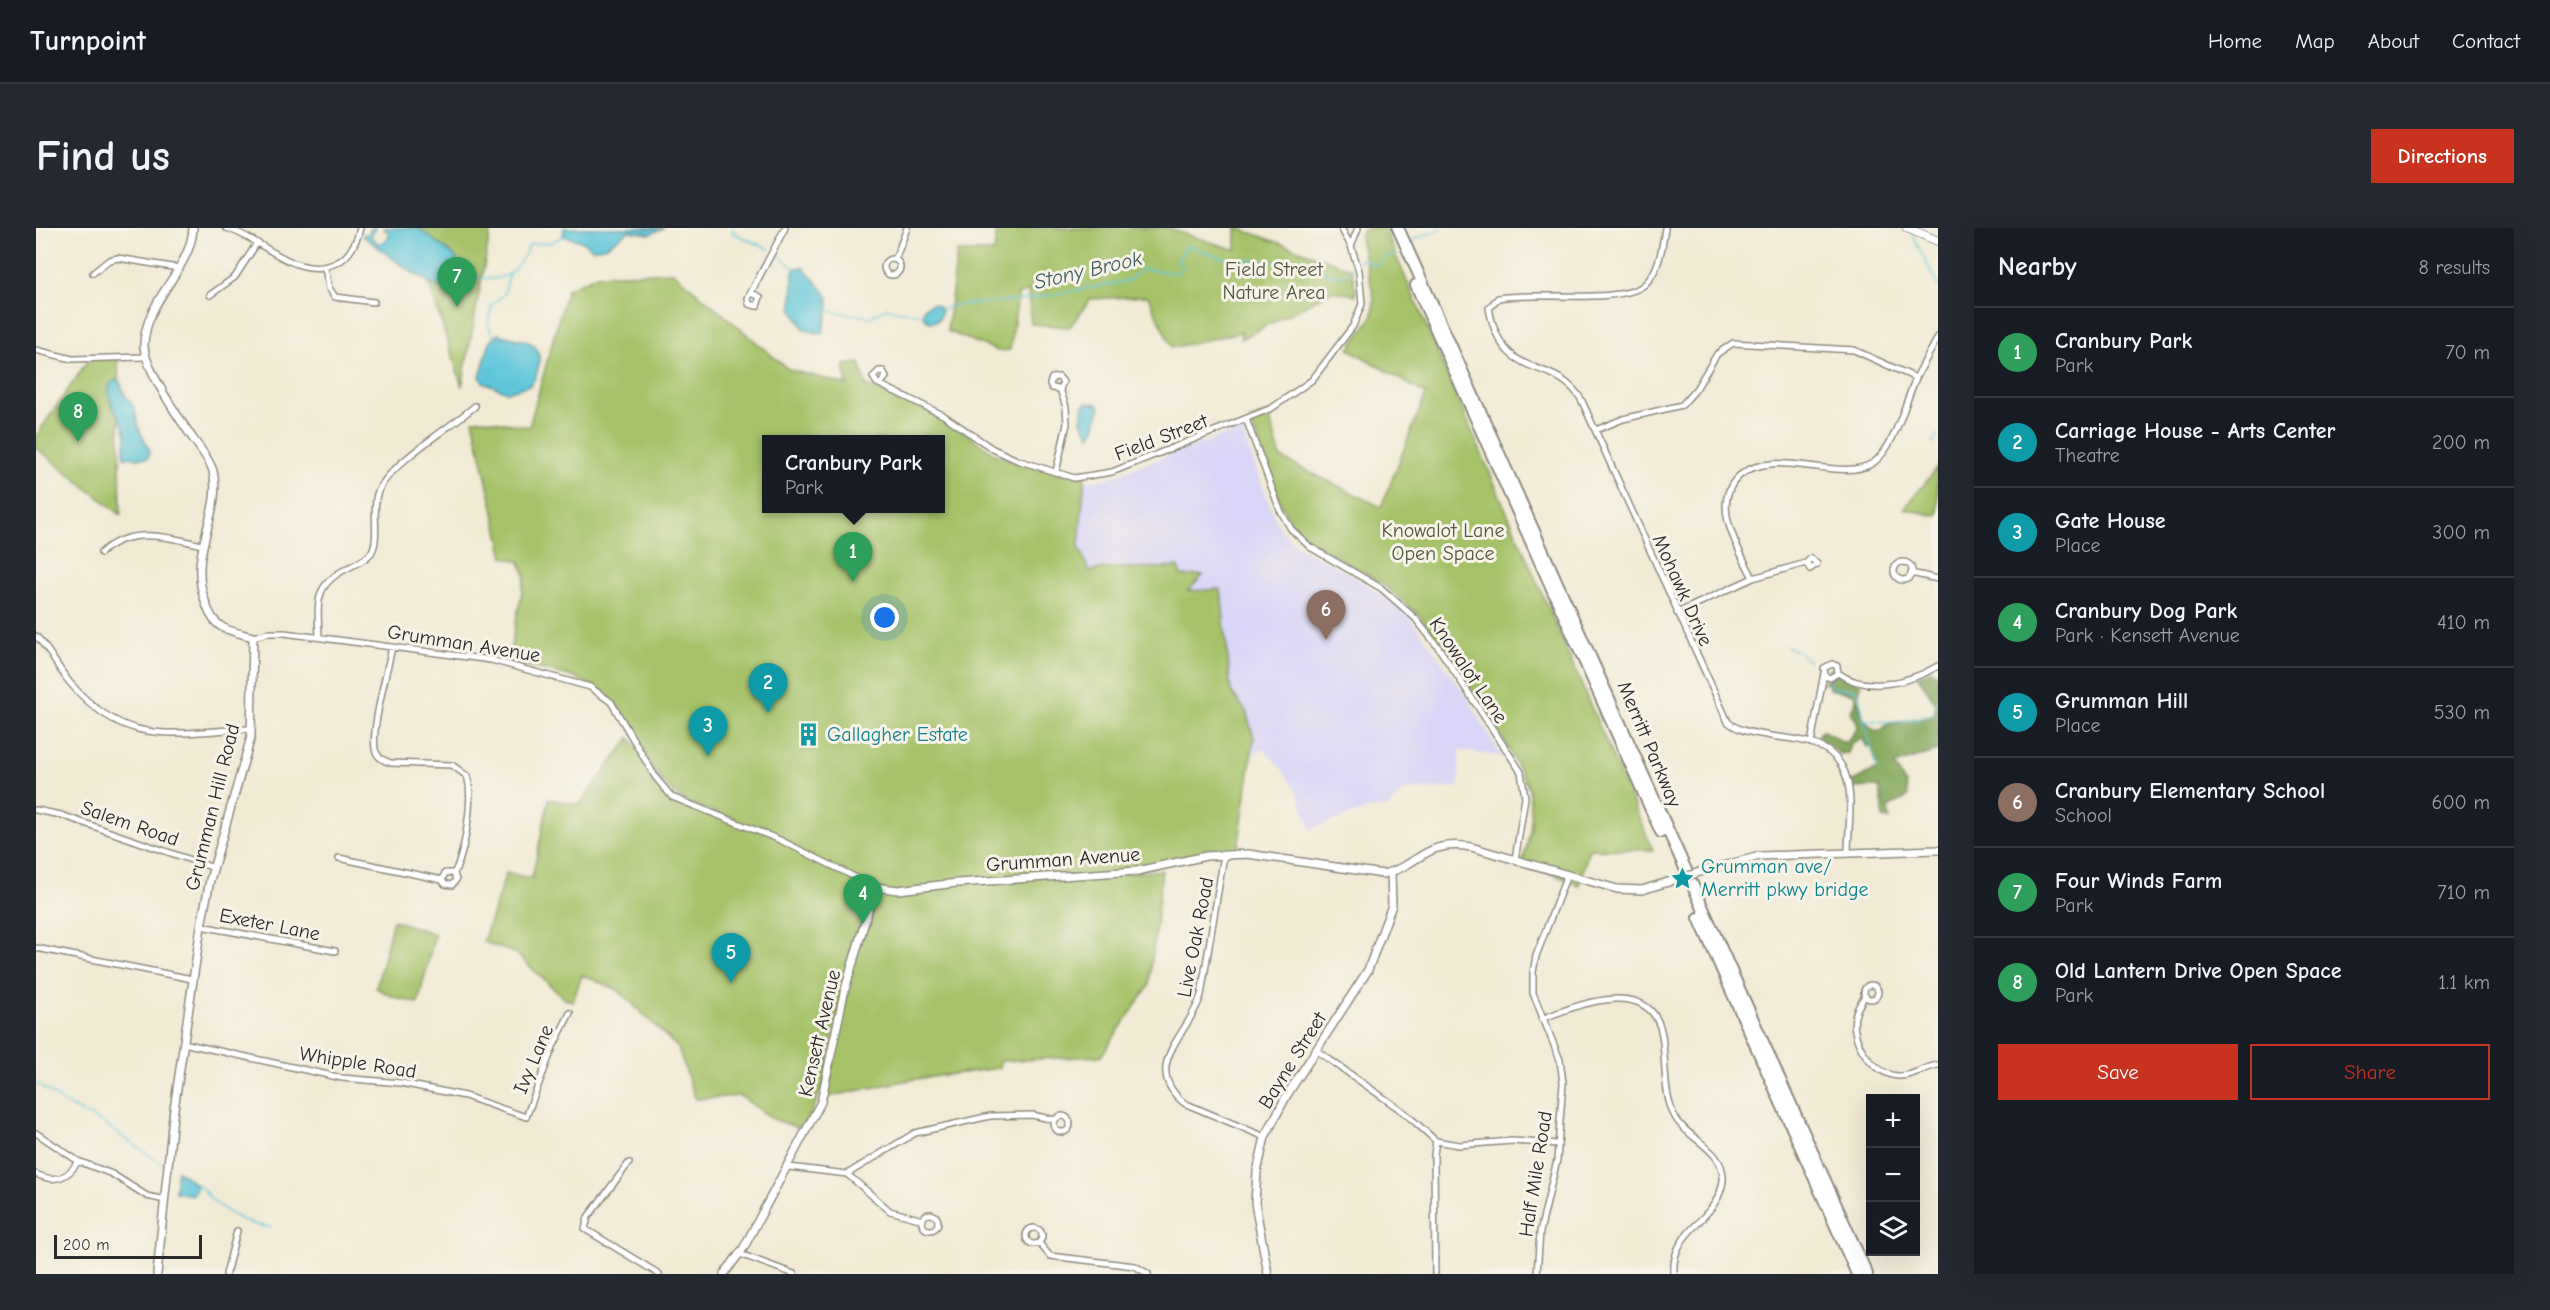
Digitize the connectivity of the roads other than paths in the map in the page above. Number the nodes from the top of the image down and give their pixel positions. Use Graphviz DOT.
graph roads {
  1 [pos="193,228"];
  2 [pos="226,228"];
  3 [pos="360,228"];
  4 [pos="785,228"];
  5 [pos="907,228"];
  6 [pos="1341,228"];
  7 [pos="1358,228"];
  8 [pos="1665,228"];
  9 [pos="1907,228"];
  10 [pos="1395,229"];
  11 [pos="1938,241"];
  12 [pos="257,243"];
  13 [pos="1351,246"];
  14 [pos="895,260"];
  15 [pos="178,268"];
  16 [pos="326,268"];
  17 [pos="93,273"];
  18 [pos="752,293"];
  19 [pos="210,295"];
  20 [pos="374,302"];
  21 [pos="1938,337"];
  22 [pos="36,350"];
  23 [pos="145,357"];
  24 [pos="1916,378"];
  25 [pos="881,383"];
  26 [pos="1060,389"];
  27 [pos="475,406"];
  28 [pos="1246,419"];
  29 [pos="1596,430"];
  30 [pos="1056,472"];
  31 [pos="202,544"];
  32 [pos="101,553"];
  33 [pos="1806,563"];
  34 [pos="1911,573"];
  35 [pos="1753,578"];
  36 [pos="1938,579"];
  37 [pos="1677,613"];
  38 [pos="36,636"];
  39 [pos="253,637"];
  40 [pos="319,637"];
  41 [pos="392,647"];
  42 [pos="1938,666"];
  43 [pos="1824,673"];
  44 [pos="1838,674"];
  45 [pos="252,729"];
  46 [pos="1811,743"];
  47 [pos="36,810"];
  48 [pos="1938,850"];
  49 [pos="1848,854"];
  50 [pos="1224,855"];
  51 [pos="339,858"];
  52 [pos="1515,860"];
  53 [pos="214,868"];
  54 [pos="1391,872"];
  55 [pos="454,873"];
  56 [pos="1567,875"];
  57 [pos="442,880"];
  58 [pos="875,887"];
  59 [pos="201,926"];
  60 [pos="36,948"];
  61 [pos="335,951"];
  62 [pos="192,979"];
  63 [pos="1865,996"];
  64 [pos="570,1013"];
  65 [pos="1542,1019"];
  66 [pos="183,1043"];
  67 [pos="1316,1050"];
  68 [pos="1938,1065"];
  69 [pos="526,1117"];
  70 [pos="1055,1120"];
  71 [pos="37,1133"];
  72 [pos="1265,1137"];
  73 [pos="1436,1140"];
  74 [pos="36,1142"];
  75 [pos="1558,1144"];
  76 [pos="78,1161"];
  77 [pos="629,1163"];
  78 [pos="789,1167"];
  79 [pos="36,1174"];
  80 [pos="847,1174"];
  81 [pos="165,1200"];
  82 [pos="923,1220"];
  83 [pos="237,1231"];
  84 [pos="1039,1243"];
  85 [pos="740,1254"];
  86 [pos="157,1274"];
  87 [pos="226,1274"];
  88 [pos="659,1274"];
  89 [pos="724,1274"];
  90 [pos="794,1274"];
  91 [pos="1148,1274"];
  92 [pos="1268,1274"];
  93 [pos="1435,1274"];
  94 [pos="1537,1274"];
  95 [pos="1674,1274"];
  96 [pos="1857,1274"];
  97 [pos="1867,1274"];
  1 -- 15 [label="street"];
  2 -- 12 [label="street"];
  3 -- 16 [label="street"];
  4 -- 18 [label="street"];
  5 -- 14 [label="street"];
  6 -- 13 [label="street, Field Street"];
  7 -- 13 [label="street"];
  8 -- 29 [label="street, Mohawk Drive"];
  9 -- 11 [label="main road"];
  10 -- 96 [label="highway, Merritt Parkway"];
  10 -- 97 [label="highway, Merritt Parkway"];
  12 -- 16 [label="street"];
  12 -- 19 [label="street"];
  13 -- 28 [label="street, Field Street"];
  15 -- 17 [label="street"];
  15 -- 23 [label="street"];
  16 -- 20 [label="street"];
  21 -- 24 [label="street"];
  22 -- 23 [label="street"];
  23 -- 31 [label="street"];
  24 -- 29 [label="street"];
  24 -- 35 [label="street"];
  25 -- 30 [label="street, Field Street"];
  26 -- 30 [label="street"];
  27 -- 40 [label="street"];
  28 -- 30 [label="street, Field Street"];
  28 -- 52 [label="street, Knowalot Lane"];
  29 -- 37 [label="street, Mohawk Drive"];
  31 -- 32 [label="street"];
  31 -- 39 [label="street"];
  33 -- 35 [label="street"];
  34 -- 36 [label="street"];
  35 -- 37 [label="street"];
  37 -- 46 [label="street, Mohawk Drive"];
  38 -- 45 [label="street"];
  39 -- 40 [label="street, Grumman Avenue"];
  39 -- 45 [label="street, Grumman Hill Road"];
  40 -- 41 [label="street, Grumman Avenue"];
  41 -- 55 [label="street"];
  41 -- 58 [label="street, Grumman Avenue"];
  42 -- 44 [label="street"];
  43 -- 44 [label="street"];
  43 -- 44 [label="street"];
  43 -- 46 [label="street"];
  45 -- 53 [label="street, Grumman Hill Road"];
  46 -- 49 [label="street, Mohawk Drive"];
  47 -- 53 [label="street, Salem Road"];
  48 -- 49 [label="street"];
  49 -- 56 [label="street, bridge"];
  50 -- 54 [label="street, Grumman Avenue"];
  50 -- 58 [label="street, Grumman Avenue"];
  50 -- 72 [label="street, Live Oak Road"];
  51 -- 57 [label="street"];
  52 -- 54 [label="street"];
  52 -- 56 [label="street"];
  53 -- 59 [label="street, Grumman Hill Road"];
  54 -- 67 [label="street, Bayne Street"];
  55 -- 57 [label="street"];
  55 -- 57 [label="street"];
  56 -- 65 [label="street, Half Mile Road"];
  58 -- 78 [label="street, Kensett Avenue"];
  59 -- 61 [label="street, Exeter Lane"];
  59 -- 62 [label="street, Grumman Hill Road"];
  60 -- 62 [label="street"];
  62 -- 66 [label="street, Grumman Hill Road"];
  63 -- 68 [label="street"];
  64 -- 69 [label="street, Ivy Lane"];
  65 -- 75 [label="street, Half Mile Road"];
  65 -- 95 [label="street"];
  66 -- 69 [label="street, Whipple Road"];
  66 -- 81 [label="street, Grumman Hill Road"];
  67 -- 72 [label="street, Bayne Street"];
  67 -- 73 [label="street"];
  70 -- 80 [label="street"];
  71 -- 74 [label="street"];
  71 -- 76 [label="street"];
  72 -- 92 [label="street, Bayne Street"];
  73 -- 75 [label="street"];
  73 -- 93 [label="street"];
  75 -- 94 [label="street, Half Mile Road"];
  76 -- 79 [label="street"];
  76 -- 81 [label="street"];
  77 -- 88 [label="street"];
  78 -- 80 [label="street"];
  78 -- 85 [label="street, Kensett Avenue"];
  80 -- 82 [label="street"];
  81 -- 86 [label="street, Grumman Hill Road"];
  83 -- 87 [label="street"];
  84 -- 91 [label="street"];
  85 -- 89 [label="street, Kensett Avenue"];
  85 -- 90 [label="street"];
}
